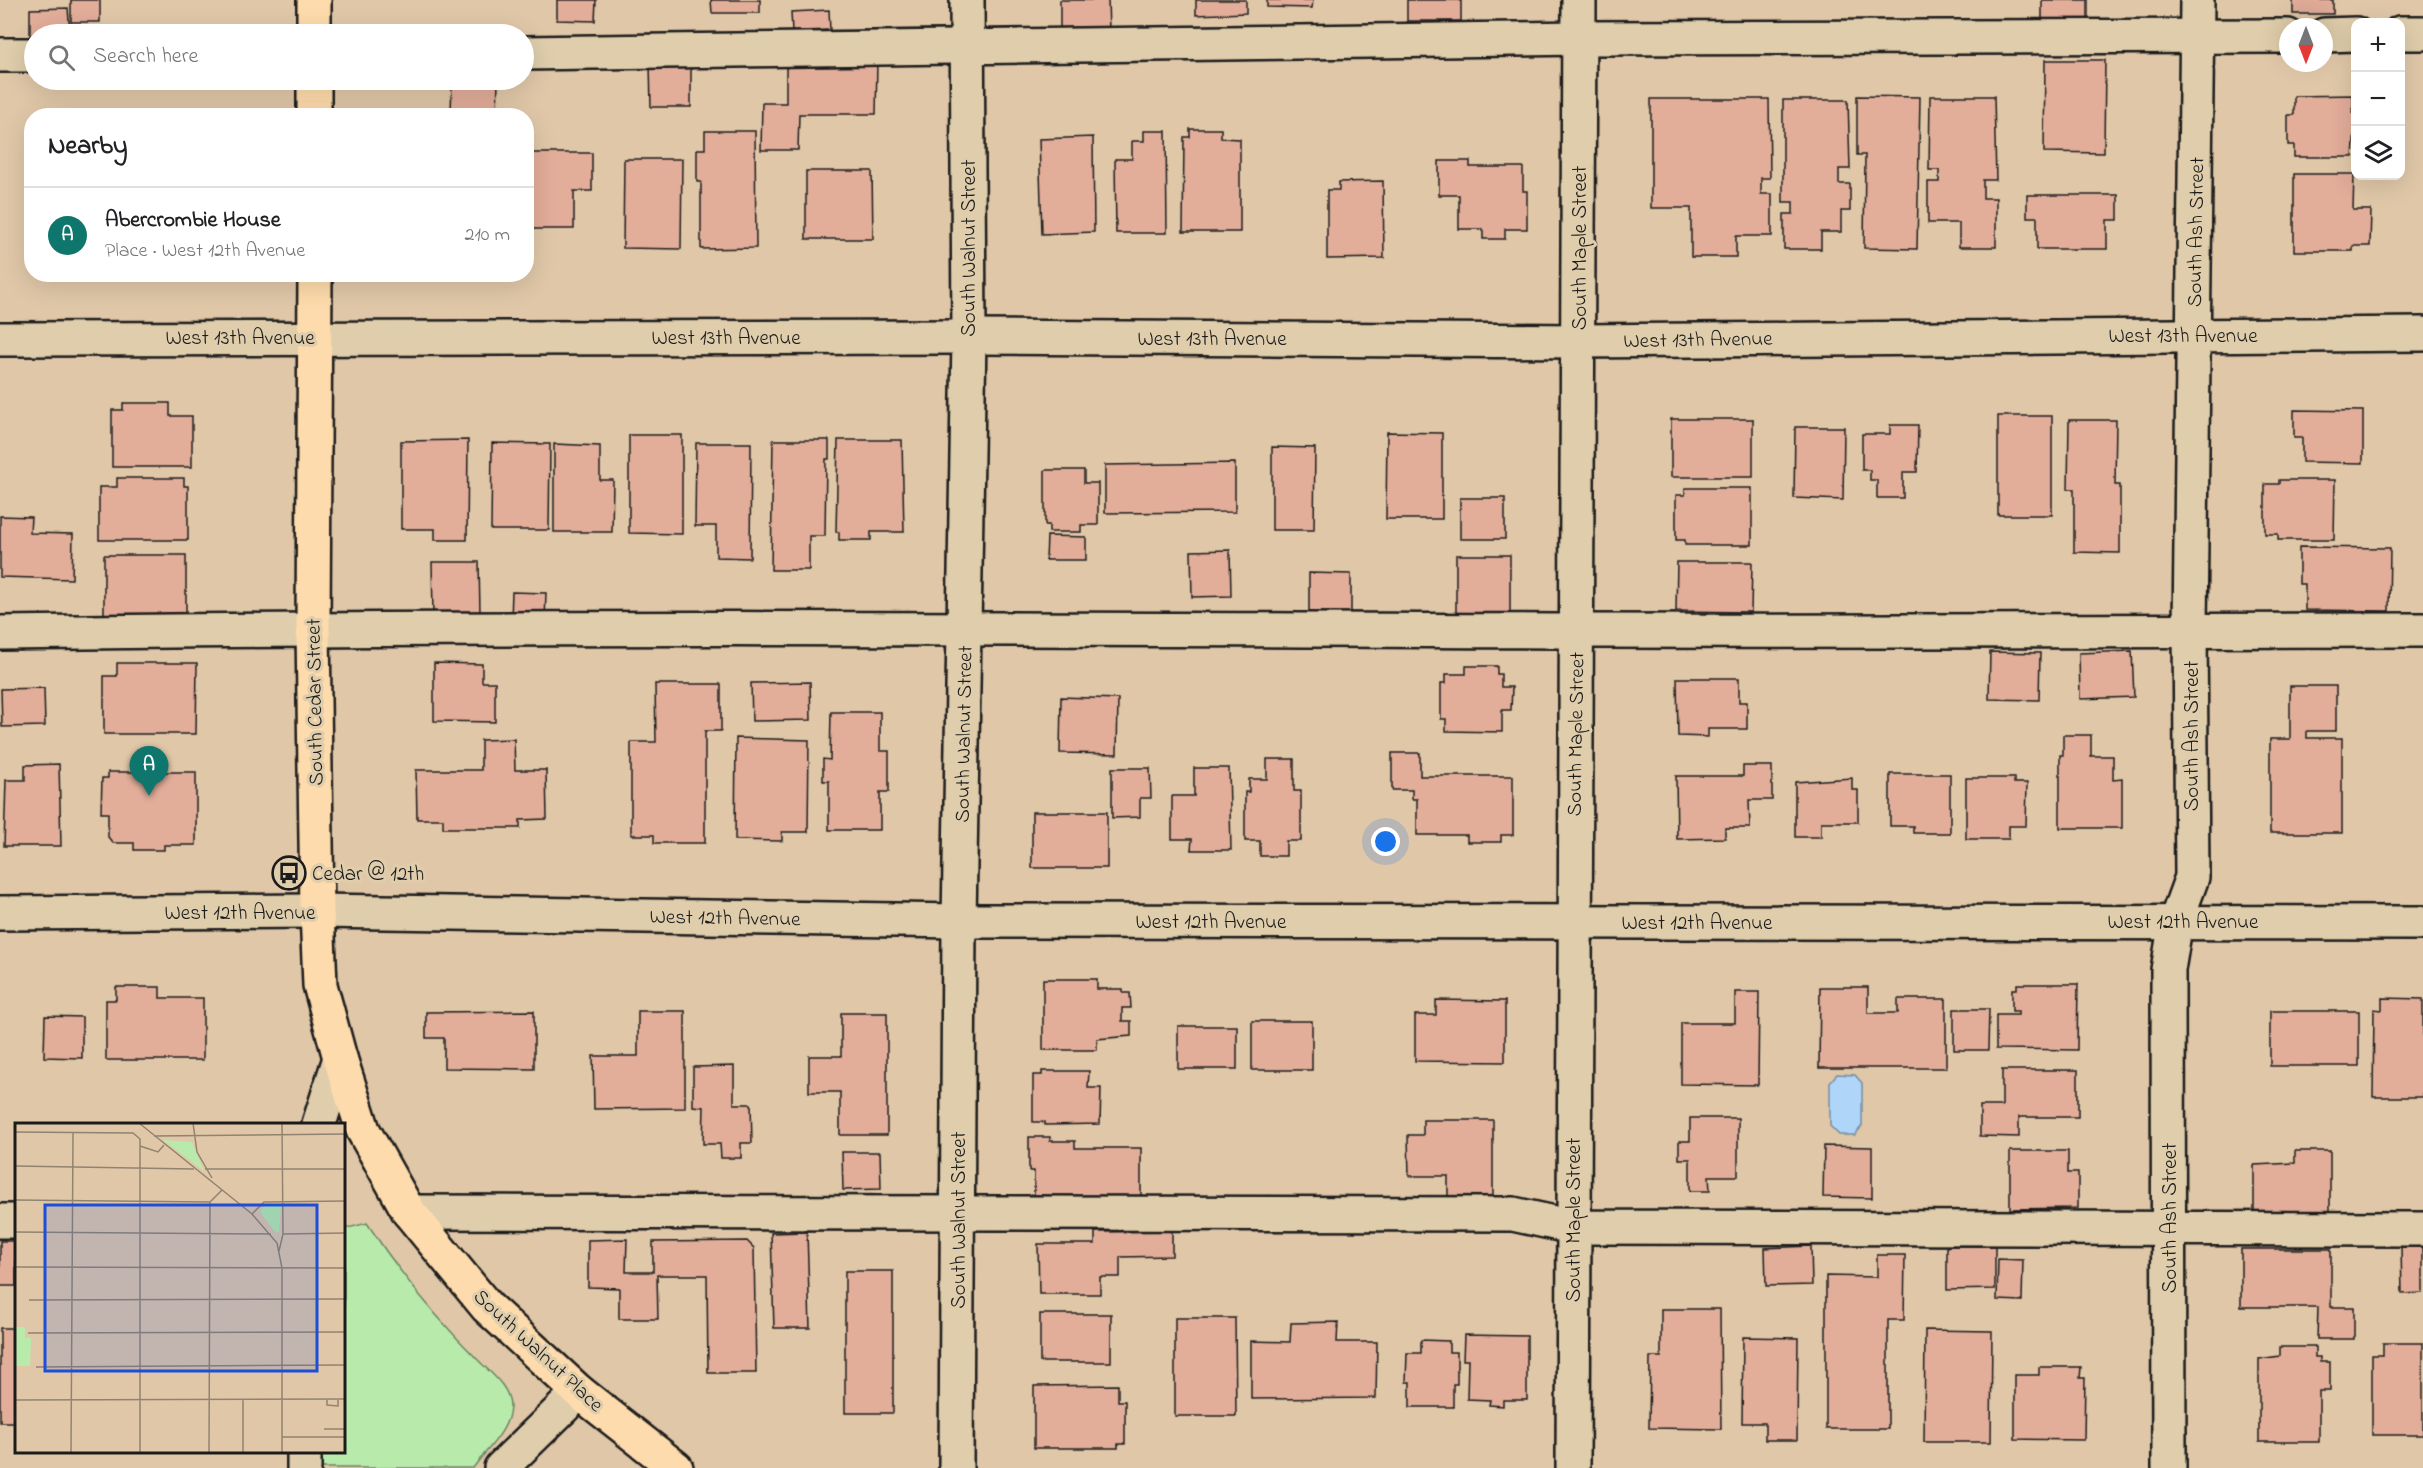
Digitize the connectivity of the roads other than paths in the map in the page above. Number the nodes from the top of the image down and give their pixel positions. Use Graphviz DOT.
graph roads {
  1 [pos="314,0"];
  2 [pos="967,0"];
  3 [pos="1580,0"];
  4 [pos="2197,0"];
  5 [pos="314,24"];
  6 [pos="2405,33"];
  7 [pos="2423,33"];
  8 [pos="2351,34"];
  9 [pos="2333,35"];
  10 [pos="2279,36"];
  11 [pos="1580,38"];
  12 [pos="2197,38"];
  13 [pos="968,45"];
  14 [pos="534,53"];
  15 [pos="0,55"];
  16 [pos="24,55"];
  17 [pos="314,90"];
  18 [pos="314,108"];
  19 [pos="315,282"];
  20 [pos="2194,334"];
  21 [pos="2423,334"];
  22 [pos="315,337"];
  23 [pos="969,337"];
  24 [pos="0,339"];
  25 [pos="1579,341"];
  26 [pos="965,627"];
  27 [pos="313,629"];
  28 [pos="2190,630"];
  29 [pos="2423,630"];
  30 [pos="1576,631"];
  31 [pos="0,633"];
  32 [pos="317,911"];
  33 [pos="0,913"];
  34 [pos="959,921"];
  35 [pos="2176,921"];
  36 [pos="1573,922"];
  37 [pos="2423,923"];
  38 [pos="340,1058"];
  39 [pos="320,1123"];
  40 [pos="409,1212"];
  41 [pos="959,1212"];
  42 [pos="1573,1227"];
  43 [pos="2169,1229"];
  44 [pos="2423,1229"];
  45 [pos="579,1392"];
  46 [pos="501,1468"];
  47 [pos="676,1468"];
  48 [pos="956,1468"];
  49 [pos="1573,1468"];
  50 [pos="2169,1468"];
  1 -- 5 [label="main road"];
  2 -- 13 [label="street, South Walnut Street"];
  3 -- 11 [label="street, South Maple Street"];
  4 -- 12 [label="street, South Ash Street"];
  6 -- 7 [label="street"];
  8 -- 9 [label="street"];
  10 -- 12 [label="street"];
  11 -- 12 [label="street"];
  11 -- 13 [label="street"];
  11 -- 25 [label="street, South Maple Street"];
  12 -- 20 [label="street, South Ash Street"];
  13 -- 14 [label="street"];
  13 -- 23 [label="street, South Walnut Street"];
  15 -- 16 [label="street"];
  17 -- 18 [label="main road"];
  19 -- 22 [label="main road, South Cedar Street"];
  20 -- 21 [label="street, West 13th Avenue"];
  20 -- 25 [label="street, West 13th Avenue"];
  20 -- 28 [label="street, South Ash Street"];
  22 -- 23 [label="street, West 13th Avenue"];
  22 -- 24 [label="street, West 13th Avenue"];
  22 -- 27 [label="main road, South Cedar Street"];
  23 -- 25 [label="street, West 13th Avenue"];
  23 -- 26 [label="street, South Walnut Street"];
  25 -- 30 [label="street, South Maple Street"];
  26 -- 27 [label="street"];
  26 -- 30 [label="street"];
  26 -- 34 [label="street, South Walnut Street"];
  27 -- 31 [label="street"];
  27 -- 32 [label="main road, South Cedar Street"];
  28 -- 29 [label="street"];
  28 -- 30 [label="street"];
  28 -- 35 [label="street, South Ash Street"];
  30 -- 36 [label="street, South Maple Street"];
  32 -- 33 [label="street, West 12th Avenue"];
  32 -- 34 [label="street, West 12th Avenue"];
  32 -- 38 [label="main road, South Cedar Street"];
  34 -- 36 [label="street, West 12th Avenue"];
  34 -- 41 [label="street, South Walnut Street"];
  35 -- 36 [label="street, West 12th Avenue"];
  35 -- 37 [label="street, West 12th Avenue"];
  35 -- 43 [label="street, South Ash Street"];
  36 -- 42 [label="street, South Maple Street"];
  38 -- 39 [label="street"];
  38 -- 40 [label="main road, South Walnut Place"];
  40 -- 41 [label="street"];
  40 -- 45 [label="main road, South Walnut Place"];
  41 -- 42 [label="street"];
  41 -- 48 [label="street, South Walnut Street"];
  42 -- 43 [label="street"];
  42 -- 49 [label="street, South Maple Street"];
  43 -- 44 [label="street"];
  43 -- 50 [label="street, South Ash Street"];
  45 -- 46 [label="street"];
  45 -- 47 [label="main road, South Walnut Place"];
}
